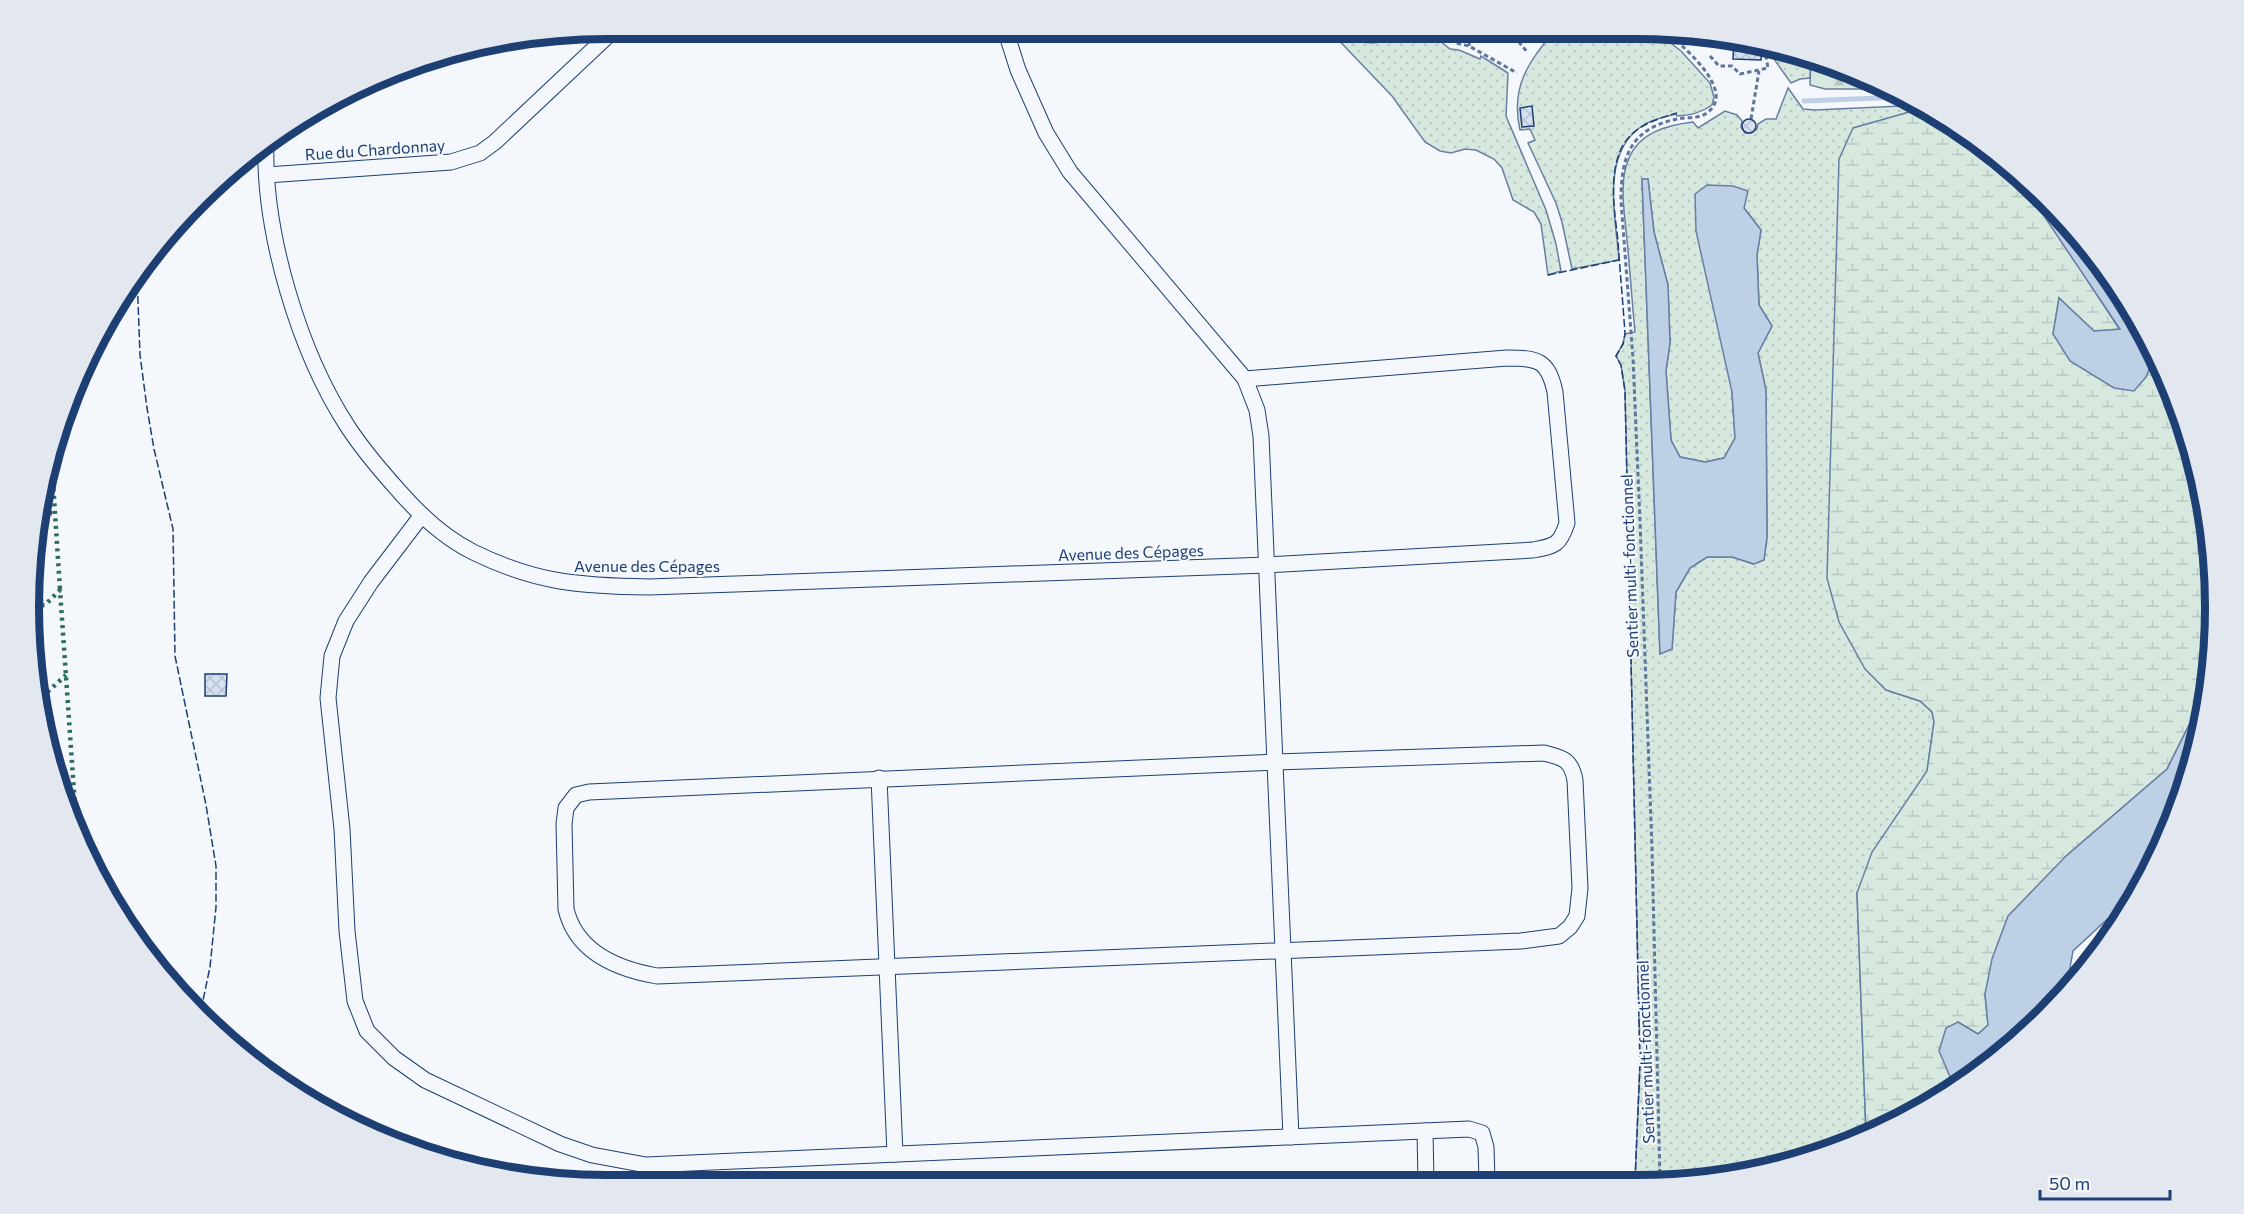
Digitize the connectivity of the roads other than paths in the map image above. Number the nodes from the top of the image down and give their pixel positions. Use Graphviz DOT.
graph roads {
  1 [pos="603,39"];
  2 [pos="1008,39"];
  3 [pos="266,152"];
  4 [pos="267,175"];
  5 [pos="1245,379"];
  6 [pos="422,515"];
  7 [pos="1267,566"];
  8 [pos="1276,762"];
  9 [pos="879,778"];
  10 [pos="1283,950"];
  11 [pos="888,967"];
  12 [pos="1425,1131"];
  13 [pos="1291,1137"];
  14 [pos="896,1154"];
  15 [pos="1426,1175"];
  16 [pos="1487,1175"];
  1 -- 4 [label="street, Rue du Chardonnay"];
  2 -- 5 [label="street"];
  3 -- 4 [label="street, Avenue des Cépages"];
  4 -- 6 [label="street, Avenue des Cépages"];
  5 -- 7 [label="street"];
  5 -- 7 [label="street, Avenue des Cépages"];
  6 -- 7 [label="street, Avenue des Cépages"];
  6 -- 14 [label="street"];
  7 -- 8 [label="street"];
  8 -- 9 [label="street"];
  8 -- 10 [label="street"];
  8 -- 10 [label="street"];
  9 -- 11 [label="street"];
  9 -- 11 [label="street"];
  10 -- 11 [label="street"];
  10 -- 13 [label="street"];
  11 -- 14 [label="street"];
  12 -- 13 [label="street"];
  12 -- 15 [label="street"];
  12 -- 16 [label="street"];
  13 -- 14 [label="street"];
}
